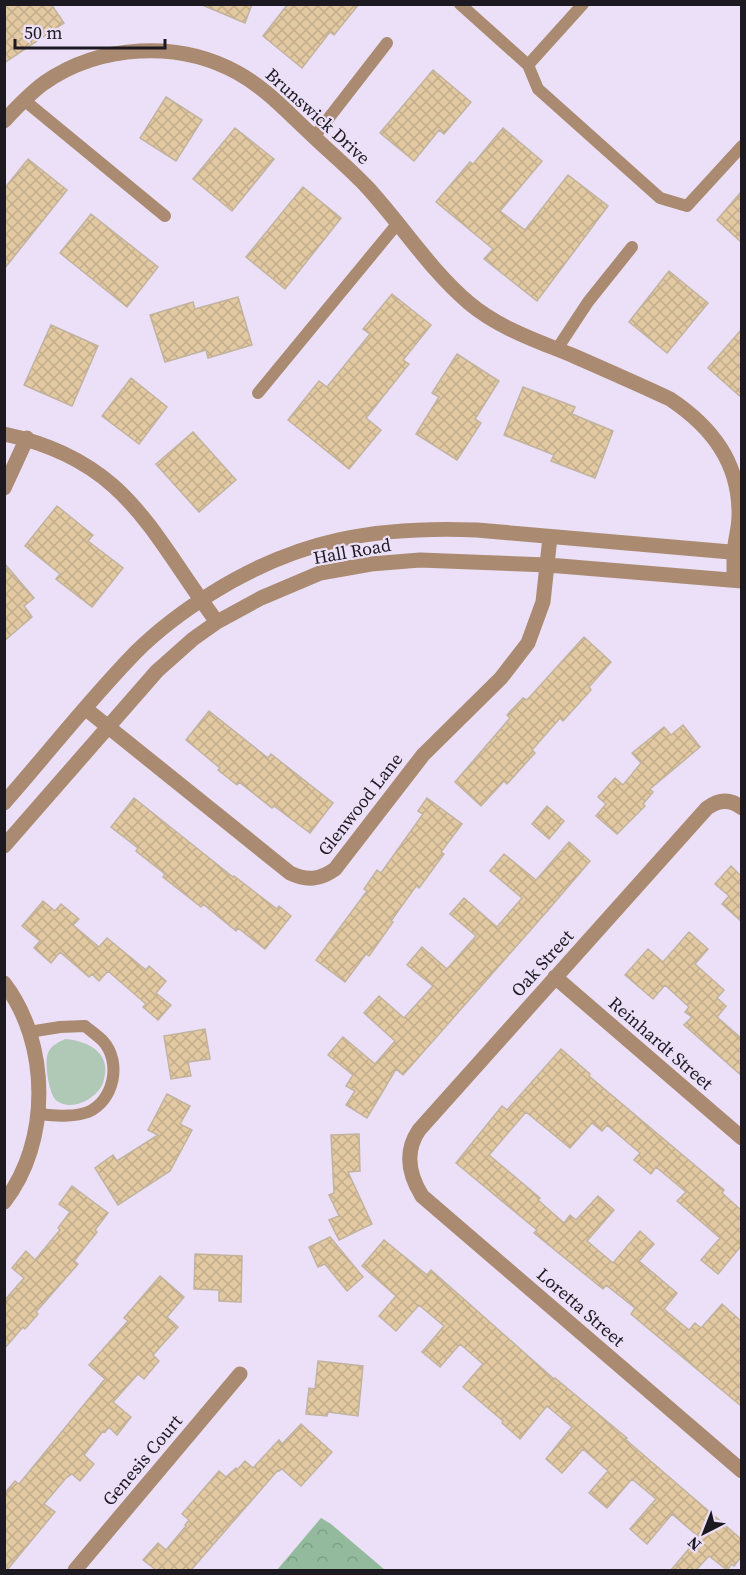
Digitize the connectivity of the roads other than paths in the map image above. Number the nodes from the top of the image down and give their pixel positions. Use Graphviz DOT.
graph roads {
  1 [pos="460,4"];
  2 [pos="583,4"];
  3 [pos="387,43"];
  4 [pos="528,65"];
  5 [pos="24,100"];
  6 [pos="4,121"];
  7 [pos="314,137"];
  8 [pos="741,146"];
  9 [pos="165,216"];
  10 [pos="398,223"];
  11 [pos="632,248"];
  12 [pos="557,349"];
  13 [pos="258,393"];
  14 [pos="4,434"];
  15 [pos="27,438"];
  16 [pos="4,488"];
  17 [pos="550,537"];
  18 [pos="738,552"];
  19 [pos="548,565"];
  20 [pos="738,581"];
  21 [pos="201,600"];
  22 [pos="217,622"];
  23 [pos="86,709"];
  24 [pos="109,728"];
  25 [pos="4,803"];
  26 [pos="741,807"];
  27 [pos="4,846"];
  28 [pos="555,977"];
  29 [pos="4,983"];
  30 [pos="29,1032"];
  31 [pos="38,1114"];
  32 [pos="741,1138"];
  33 [pos="410,1163"];
  34 [pos="4,1202"];
  35 [pos="240,1374"];
  36 [pos="741,1471"];
  37 [pos="75,1570"];
  1 -- 4 [label="lane"];
  2 -- 4 [label="lane"];
  3 -- 7 [label="lane"];
  4 -- 8 [label="lane"];
  5 -- 6 [label="street, Brunswick Drive"];
  5 -- 7 [label="street, Brunswick Drive"];
  5 -- 9 [label="lane"];
  7 -- 10 [label="street, Brunswick Drive"];
  10 -- 12 [label="street"];
  10 -- 13 [label="lane"];
  11 -- 12 [label="lane"];
  12 -- 18 [label="street"];
  14 -- 15 [label="street"];
  15 -- 16 [label="street"];
  15 -- 21 [label="street"];
  17 -- 18 [label="street, Hall Road"];
  17 -- 19 [label="street, Glenwood Lane"];
  17 -- 21 [label="street, Hall Road"];
  18 -- 20 [label="street"];
  19 -- 20 [label="street, Hall Road"];
  19 -- 22 [label="street, Hall Road"];
  19 -- 24 [label="street, Glenwood Lane"];
  21 -- 22 [label="street"];
  21 -- 23 [label="street, Hall Road"];
  22 -- 24 [label="street, Hall Road"];
  23 -- 24 [label="street, Glenwood Lane"];
  23 -- 25 [label="street, Hall Road"];
  24 -- 27 [label="street, Hall Road"];
  26 -- 28 [label="street, Oak Street"];
  28 -- 32 [label="street, Reinhardt Street"];
  28 -- 33 [label="street, Oak Street"];
  29 -- 30 [label="street"];
  30 -- 31 [label="street"];
  30 -- 31 [label="lane"];
  31 -- 34 [label="street"];
  33 -- 36 [label="street, Loretta Street"];
  35 -- 37 [label="street, Genesis Court"];
}
